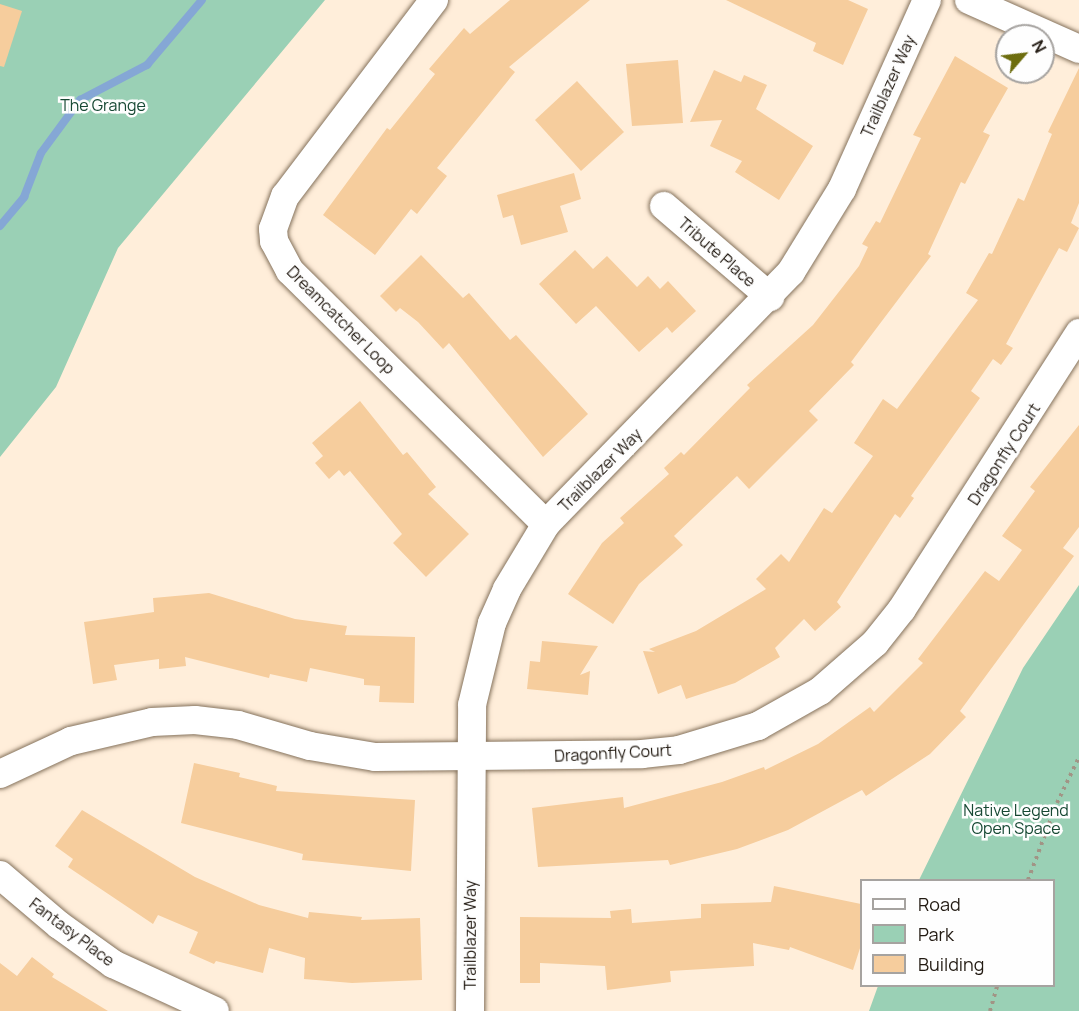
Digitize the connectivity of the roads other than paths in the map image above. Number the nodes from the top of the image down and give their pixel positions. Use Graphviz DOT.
graph roads {
  1 [pos="434,0"];
  2 [pos="927,0"];
  3 [pos="969,0"];
  4 [pos="1079,49"];
  5 [pos="664,206"];
  6 [pos="770,297"];
  7 [pos="1079,333"];
  8 [pos="546,524"];
  9 [pos="470,757"];
  10 [pos="0,774"];
  11 [pos="0,875"];
  12 [pos="215,1011"];
  13 [pos="470,1011"];
  1 -- 8 [label="street, Dreamcatcher Loop"];
  2 -- 6 [label="street, Trailblazer Way"];
  3 -- 4 [label="street"];
  5 -- 6 [label="street, Tribute Place"];
  6 -- 8 [label="street, Trailblazer Way"];
  7 -- 9 [label="street, Dragonfly Court"];
  8 -- 9 [label="street, Trailblazer Way"];
  9 -- 10 [label="street, Dragonfly Court"];
  9 -- 13 [label="street, Trailblazer Way"];
  11 -- 12 [label="street, Fantasy Place"];
}
